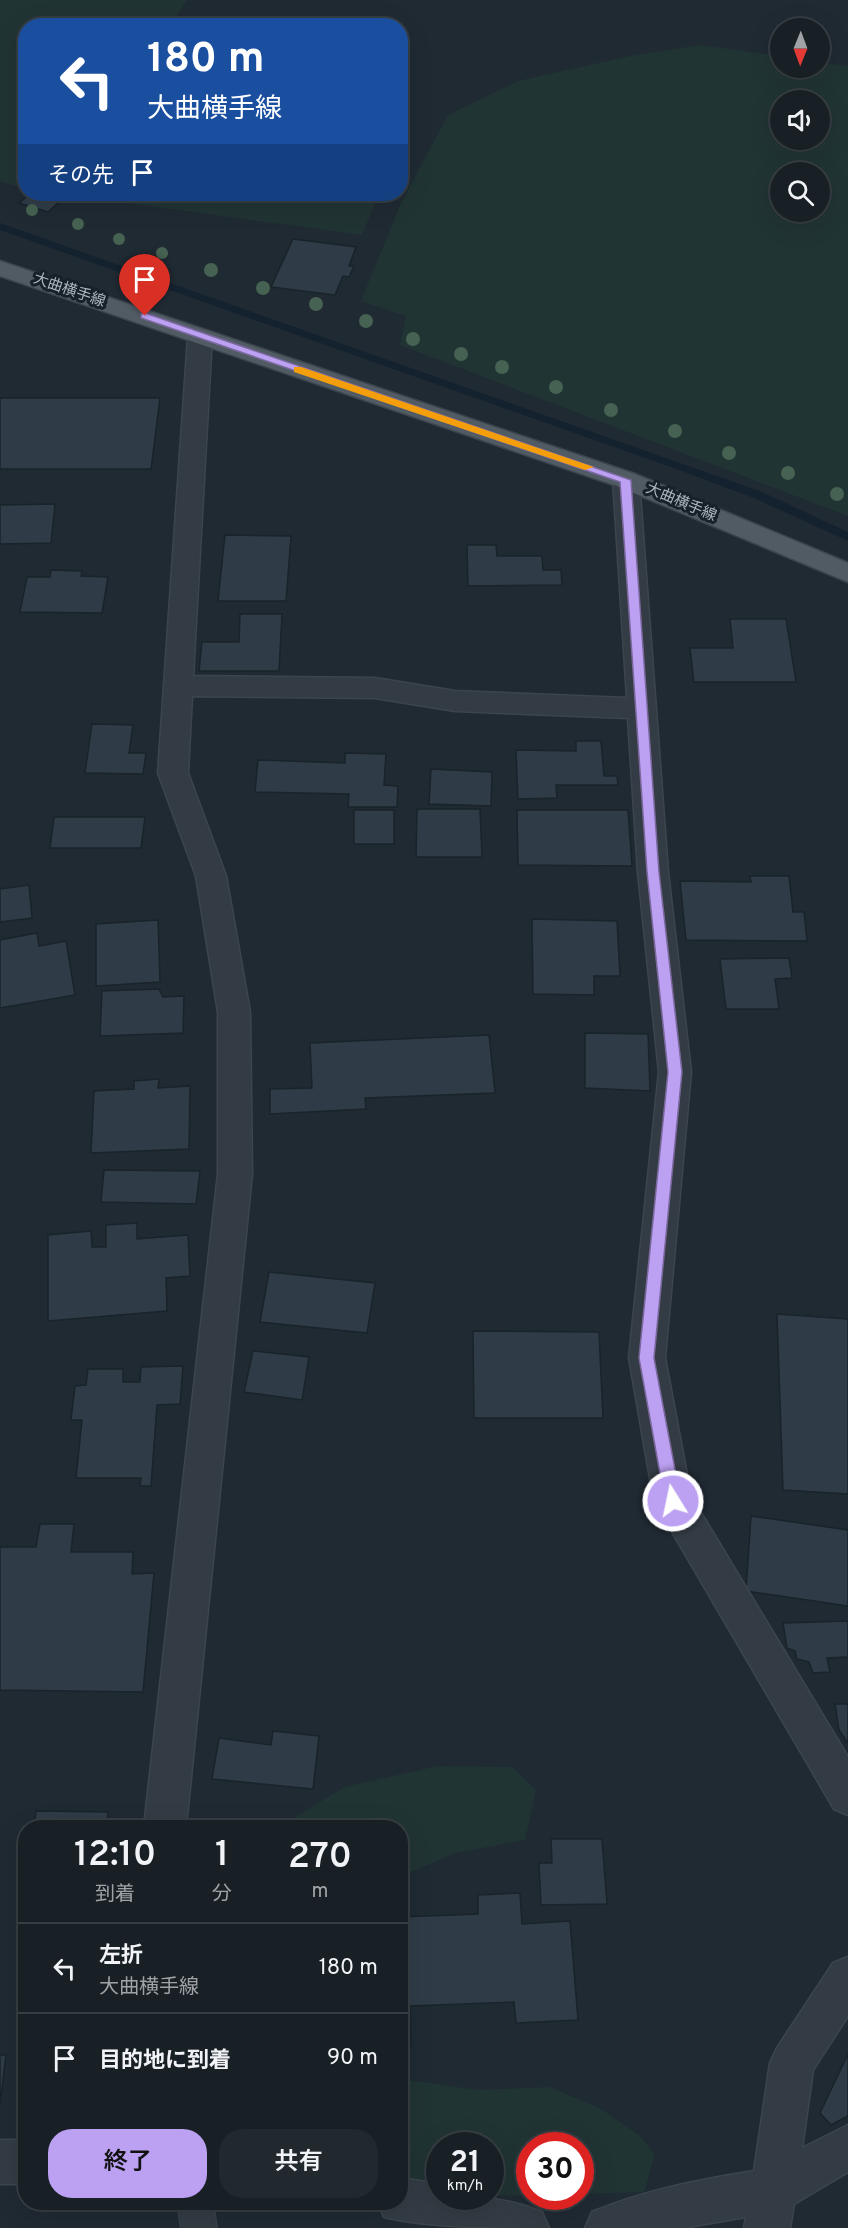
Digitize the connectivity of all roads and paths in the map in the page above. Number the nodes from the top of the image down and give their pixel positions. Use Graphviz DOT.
graph roads {
  1 [pos="0,268"];
  2 [pos="200,337"];
  3 [pos="626,480"];
  4 [pos="848,573"];
  5 [pos="178,686"];
  6 [pos="643,709"];
  7 [pos="848,1795"];
  8 [pos="166,1820"];
  9 [pos="848,1978"];
  10 [pos="848,2146"];
  11 [pos="0,2162"];
  12 [pos="18,2162"];
  13 [pos="408,2202"];
  14 [pos="770,2209"];
  15 [pos="197,2210"];
  16 [pos="200,2228"];
  17 [pos="525,2228"];
  18 [pos="608,2228"];
  1 -- 2 [label="main road, 大曲横手線"];
  2 -- 3 [label="main road, 大曲横手線"];
  2 -- 5 [label="street"];
  3 -- 4 [label="main road, 大曲横手線"];
  3 -- 6 [label="street"];
  5 -- 6 [label="street"];
  5 -- 8 [label="street"];
  6 -- 7 [label="street"];
  9 -- 14 [label="street"];
  10 -- 14 [label="street"];
  11 -- 12 [label="street"];
  13 -- 17 [label="street"];
  14 -- 18 [label="street"];
  15 -- 16 [label="lane"];
}
